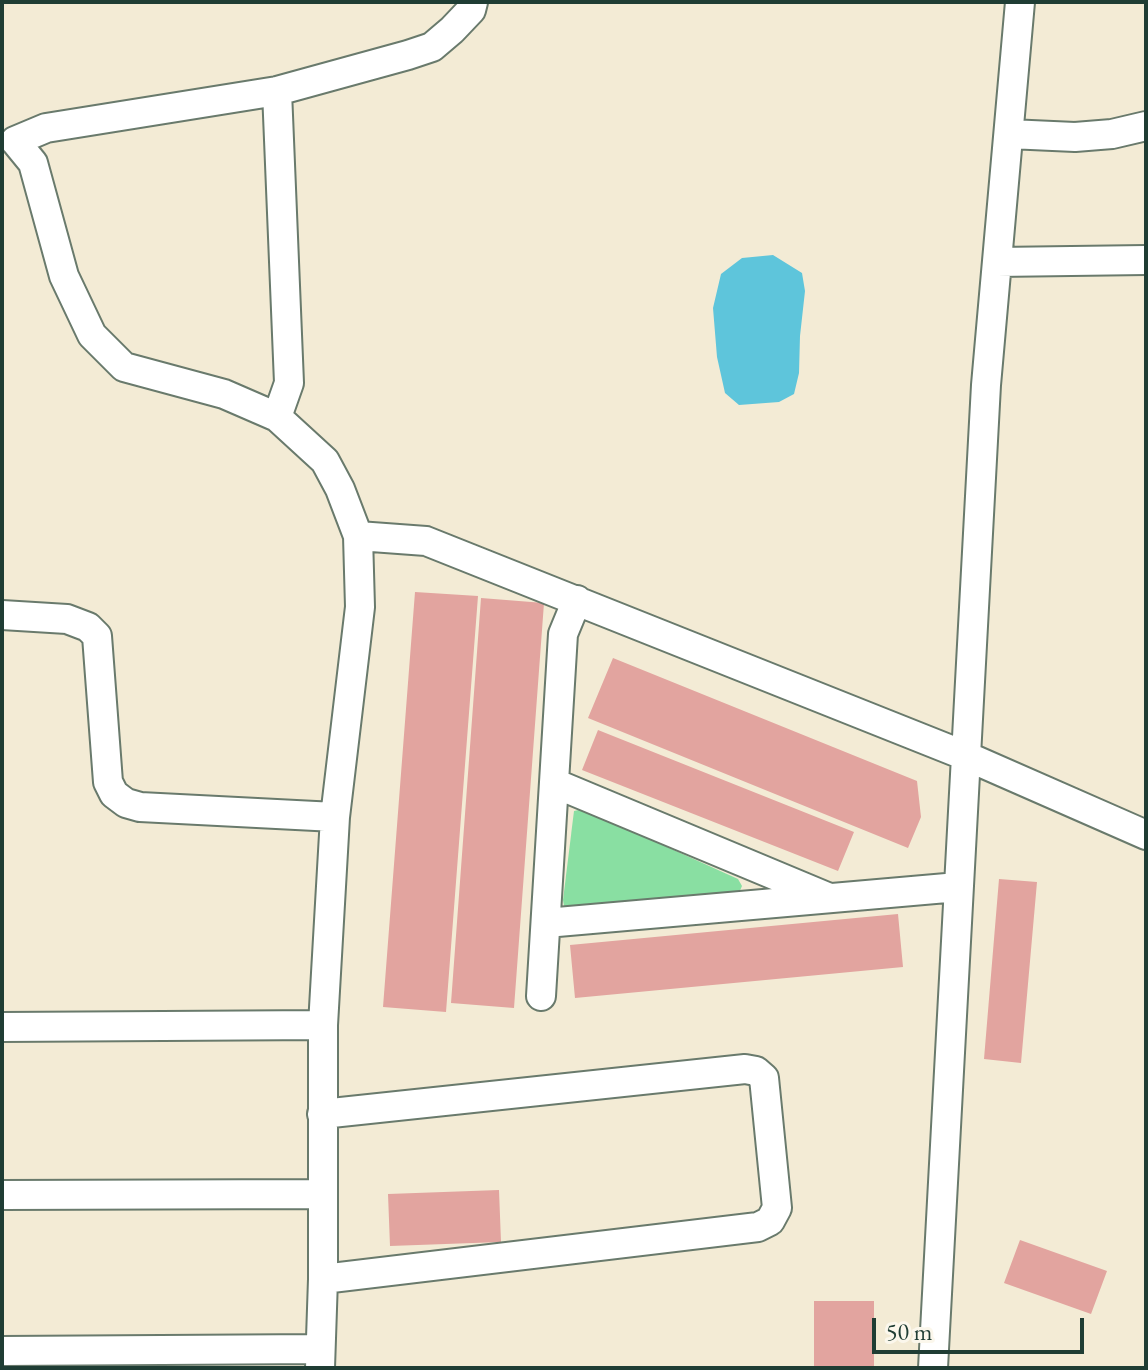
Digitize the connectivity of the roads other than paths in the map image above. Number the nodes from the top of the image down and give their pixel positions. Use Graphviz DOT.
graph roads {
  1 [pos="473,2"];
  2 [pos="1020,2"];
  3 [pos="277,91"];
  4 [pos="1146,126"];
  5 [pos="1009,134"];
  6 [pos="9,139"];
  7 [pos="1146,260"];
  8 [pos="997,262"];
  9 [pos="277,417"];
  10 [pos="358,536"];
  11 [pos="577,600"];
  12 [pos="2,615"];
  13 [pos="966,756"];
  14 [pos="554,783"];
  15 [pos="335,817"];
  16 [pos="1146,835"];
  17 [pos="958,887"];
  18 [pos="831,899"];
  19 [pos="546,923"];
  20 [pos="541,996"];
  21 [pos="323,1025"];
  22 [pos="2,1027"];
  23 [pos="322,1114"];
  24 [pos="322,1194"];
  25 [pos="2,1195"];
  26 [pos="323,1279"];
  27 [pos="2,1351"];
  28 [pos="320,1359"];
  29 [pos="933,1368"];
  1 -- 3 [label="street"];
  2 -- 5 [label="street"];
  3 -- 6 [label="street"];
  3 -- 9 [label="street"];
  4 -- 5 [label="street"];
  5 -- 8 [label="street"];
  6 -- 9 [label="street"];
  7 -- 8 [label="street"];
  8 -- 13 [label="street"];
  9 -- 10 [label="street"];
  10 -- 11 [label="street"];
  10 -- 15 [label="street"];
  11 -- 13 [label="street"];
  11 -- 14 [label="street"];
  12 -- 15 [label="street"];
  13 -- 16 [label="street"];
  13 -- 17 [label="street"];
  14 -- 18 [label="street"];
  14 -- 19 [label="street"];
  15 -- 21 [label="street"];
  17 -- 18 [label="street"];
  17 -- 29 [label="street"];
  18 -- 19 [label="street"];
  19 -- 20 [label="street"];
  21 -- 22 [label="street"];
  21 -- 23 [label="street"];
  23 -- 24 [label="street"];
  23 -- 26 [label="street"];
  24 -- 25 [label="street"];
  24 -- 26 [label="street"];
  26 -- 28 [label="street"];
  27 -- 28 [label="street"];
}
